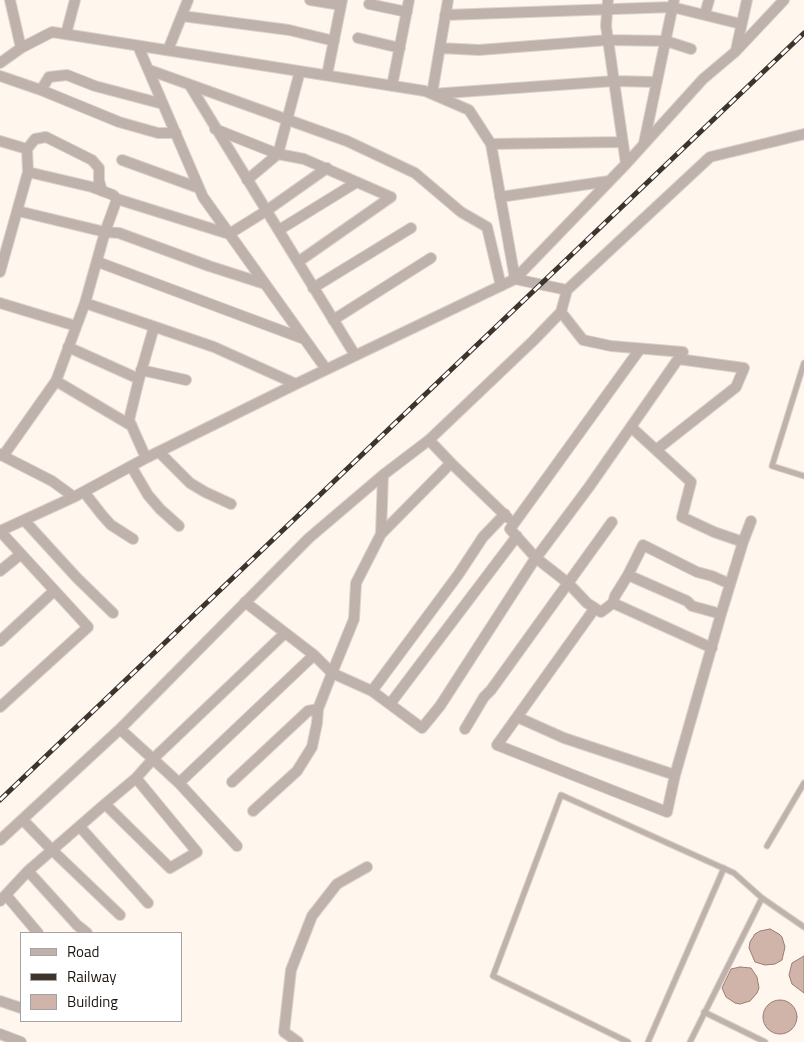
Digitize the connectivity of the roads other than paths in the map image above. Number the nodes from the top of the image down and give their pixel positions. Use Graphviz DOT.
graph roads {
  1 [pos="10,0"];
  2 [pos="76,0"];
  3 [pos="188,0"];
  4 [pos="310,0"];
  5 [pos="409,0"];
  6 [pos="448,0"];
  7 [pos="709,0"];
  8 [pos="747,0"];
  9 [pos="784,0"];
  10 [pos="342,3"];
  11 [pos="673,3"];
  12 [pos="369,4"];
  13 [pos="607,5"];
  14 [pos="407,12"];
  15 [pos="705,14"];
  16 [pos="445,15"];
  17 [pos="182,16"];
  18 [pos="741,24"];
  19 [pos="66,34"];
  20 [pos="358,38"];
  21 [pos="608,40"];
  22 [pos="334,41"];
  23 [pos="666,41"];
  24 [pos="138,46"];
  25 [pos="21,48"];
  26 [pos="400,48"];
  27 [pos="440,48"];
  28 [pos="692,49"];
  29 [pos="168,50"];
  30 [pos="735,52"];
  31 [pos="0,63"];
  32 [pos="149,70"];
  33 [pos="300,71"];
  34 [pos="327,75"];
  35 [pos="0,76"];
  36 [pos="614,81"];
  37 [pos="657,82"];
  38 [pos="189,84"];
  39 [pos="392,86"];
  40 [pos="41,90"];
  41 [pos="432,94"];
  42 [pos="163,104"];
  43 [pos="286,119"];
  44 [pos="215,129"];
  45 [pos="176,134"];
  46 [pos="804,134"];
  47 [pos="0,142"];
  48 [pos="622,142"];
  49 [pos="491,144"];
  50 [pos="644,144"];
  51 [pos="27,149"];
  52 [pos="278,154"];
  53 [pos="122,160"];
  54 [pos="626,164"];
  55 [pos="328,168"];
  56 [pos="28,172"];
  57 [pos="247,180"];
  58 [pos="609,181"];
  59 [pos="357,182"];
  60 [pos="199,188"];
  61 [pos="102,191"];
  62 [pos="500,197"];
  63 [pos="117,199"];
  64 [pos="18,211"];
  65 [pos="266,211"];
  66 [pos="411,228"];
  67 [pos="279,230"];
  68 [pos="105,232"];
  69 [pos="229,234"];
  70 [pos="431,258"];
  71 [pos="98,262"];
  72 [pos="298,262"];
  73 [pos="0,272"];
  74 [pos="515,279"];
  75 [pos="265,284"];
  76 [pos="501,286"];
  77 [pos="313,288"];
  78 [pos="567,290"];
  79 [pos="0,302"];
  80 [pos="85,303"];
  81 [pos="561,312"];
  82 [pos="333,320"];
  83 [pos="76,326"];
  84 [pos="154,327"];
  85 [pos="304,339"];
  86 [pos="68,348"];
  87 [pos="640,349"];
  88 [pos="355,355"];
  89 [pos="678,359"];
  90 [pos="804,363"];
  91 [pos="326,369"];
  92 [pos="140,375"];
  93 [pos="186,380"];
  94 [pos="56,381"];
  95 [pos="296,384"];
  96 [pos="132,426"];
  97 [pos="631,427"];
  98 [pos="429,440"];
  99 [pos="656,450"];
  100 [pos="158,452"];
  101 [pos="2,455"];
  102 [pos="146,458"];
  103 [pos="451,463"];
  104 [pos="131,466"];
  105 [pos="383,475"];
  106 [pos="804,476"];
  107 [pos="84,492"];
  108 [pos="74,497"];
  109 [pos="232,504"];
  110 [pos="505,514"];
  111 [pos="24,520"];
  112 [pos="752,521"];
  113 [pos="612,522"];
  114 [pos="514,524"];
  115 [pos="179,526"];
  116 [pos="380,534"];
  117 [pos="517,536"];
  118 [pos="133,539"];
  119 [pos="743,542"];
  120 [pos="20,554"];
  121 [pos="536,558"];
  122 [pos="0,571"];
  123 [pos="628,575"];
  124 [pos="568,583"];
  125 [pos="730,584"];
  126 [pos="54,591"];
  127 [pos="245,602"];
  128 [pos="614,603"];
  129 [pos="595,608"];
  130 [pos="113,613"];
  131 [pos="721,614"];
  132 [pos="285,633"];
  133 [pos="0,641"];
  134 [pos="712,648"];
  135 [pos="314,655"];
  136 [pos="332,673"];
  137 [pos="372,691"];
  138 [pos="390,704"];
  139 [pos="0,707"];
  140 [pos="318,709"];
  141 [pos="517,717"];
  142 [pos="120,729"];
  143 [pos="465,729"];
  144 [pos="153,760"];
  145 [pos="675,776"];
  146 [pos="136,778"];
  147 [pos="232,782"];
  148 [pos="179,783"];
  149 [pos="804,784"];
  150 [pos="105,804"];
  151 [pos="253,811"];
  152 [pos="23,820"];
  153 [pos="80,827"];
  154 [pos="0,840"];
  155 [pos="237,846"];
  156 [pos="767,846"];
  157 [pos="52,850"];
  158 [pos="368,867"];
  159 [pos="724,868"];
  160 [pos="28,871"];
  161 [pos="3,898"];
  162 [pos="762,898"];
  163 [pos="148,903"];
  164 [pos="120,915"];
  165 [pos="804,927"];
  166 [pos="37,932"];
  167 [pos="86,932"];
  168 [pos="0,1001"];
  169 [pos="20,1008"];
  170 [pos="704,1012"];
  171 [pos="0,1034"];
  172 [pos="21,1042"];
  173 [pos="298,1042"];
  174 [pos="628,1042"];
  175 [pos="648,1042"];
  176 [pos="690,1042"];
  177 [pos="765,1042"];
  1 -- 25 [label="street"];
  2 -- 19 [label="street"];
  3 -- 17 [label="street"];
  4 -- 10 [label="street"];
  5 -- 14 [label="street"];
  6 -- 16 [label="street"];
  7 -- 15 [label="street"];
  8 -- 18 [label="street"];
  9 -- 30 [label="street"];
  10 -- 22 [label="street"];
  11 -- 13 [label="street"];
  11 -- 15 [label="street"];
  11 -- 23 [label="street"];
  12 -- 14 [label="street"];
  13 -- 16 [label="street"];
  13 -- 21 [label="street"];
  14 -- 26 [label="street"];
  15 -- 18 [label="street"];
  16 -- 27 [label="street"];
  17 -- 22 [label="street"];
  17 -- 29 [label="street"];
  18 -- 30 [label="street"];
  19 -- 24 [label="street"];
  19 -- 25 [label="street"];
  20 -- 26 [label="street"];
  21 -- 23 [label="street"];
  21 -- 27 [label="street"];
  21 -- 36 [label="street"];
  22 -- 34 [label="street"];
  23 -- 28 [label="street"];
  23 -- 37 [label="street"];
  24 -- 29 [label="street"];
  24 -- 32 [label="street"];
  25 -- 31 [label="street"];
  26 -- 39 [label="street"];
  27 -- 41 [label="street"];
  29 -- 33 [label="street"];
  30 -- 50 [label="street"];
  32 -- 38 [label="street"];
  32 -- 42 [label="street"];
  33 -- 34 [label="street"];
  33 -- 43 [label="street"];
  34 -- 39 [label="street"];
  35 -- 40 [label="street"];
  36 -- 37 [label="street"];
  36 -- 41 [label="street"];
  36 -- 54 [label="street"];
  37 -- 50 [label="street"];
  38 -- 43 [label="street"];
  38 -- 44 [label="street"];
  39 -- 41 [label="street"];
  40 -- 42 [label="street"];
  40 -- 45 [label="street"];
  41 -- 49 [label="street"];
  42 -- 45 [label="street"];
  43 -- 52 [label="street"];
  43 -- 76 [label="street"];
  44 -- 52 [label="street"];
  44 -- 57 [label="street"];
  45 -- 60 [label="street"];
  46 -- 78 [label="street"];
  47 -- 51 [label="street"];
  48 -- 49 [label="street"];
  49 -- 62 [label="street"];
  50 -- 54 [label="street"];
  51 -- 56 [label="street"];
  51 -- 61 [label="street"];
  52 -- 55 [label="street"];
  52 -- 57 [label="street"];
  53 -- 60 [label="street"];
  54 -- 58 [label="street"];
  55 -- 59 [label="street"];
  55 -- 65 [label="street"];
  56 -- 61 [label="street"];
  56 -- 64 [label="street"];
  57 -- 65 [label="street"];
  58 -- 62 [label="street"];
  58 -- 74 [label="street"];
  59 -- 67 [label="street"];
  59 -- 72 [label="street"];
  60 -- 69 [label="street"];
  61 -- 63 [label="street"];
  62 -- 74 [label="street"];
  63 -- 68 [label="street"];
  63 -- 69 [label="street"];
  64 -- 68 [label="street"];
  64 -- 73 [label="street"];
  65 -- 67 [label="street"];
  65 -- 69 [label="street"];
  66 -- 77 [label="street"];
  67 -- 72 [label="street"];
  68 -- 71 [label="street"];
  68 -- 75 [label="street"];
  69 -- 75 [label="street"];
  70 -- 82 [label="street"];
  71 -- 80 [label="street"];
  71 -- 85 [label="street"];
  72 -- 77 [label="street"];
  74 -- 76 [label="street"];
  74 -- 78 [label="street"];
  75 -- 85 [label="street"];
  76 -- 88 [label="street"];
  77 -- 82 [label="street"];
  78 -- 81 [label="street"];
  79 -- 83 [label="street"];
  80 -- 83 [label="street"];
  80 -- 84 [label="street"];
  81 -- 87 [label="street"];
  81 -- 98 [label="street"];
  82 -- 88 [label="street"];
  83 -- 86 [label="street"];
  84 -- 92 [label="street"];
  84 -- 95 [label="street"];
  85 -- 91 [label="street"];
  86 -- 92 [label="street"];
  86 -- 94 [label="street"];
  87 -- 89 [label="street"];
  87 -- 114 [label="street"];
  88 -- 91 [label="street"];
  89 -- 97 [label="street"];
  89 -- 99 [label="street"];
  90 -- 106 [label="lane"];
  91 -- 95 [label="street"];
  92 -- 93 [label="street"];
  92 -- 96 [label="street"];
  94 -- 96 [label="street"];
  94 -- 101 [label="street"];
  95 -- 100 [label="street"];
  96 -- 102 [label="street"];
  97 -- 99 [label="street"];
  97 -- 121 [label="street"];
  98 -- 103 [label="street"];
  98 -- 105 [label="street"];
  99 -- 119 [label="street"];
  100 -- 102 [label="street"];
  100 -- 109 [label="street"];
  101 -- 108 [label="street"];
  102 -- 104 [label="street"];
  103 -- 110 [label="street"];
  103 -- 116 [label="street"];
  104 -- 107 [label="street"];
  104 -- 115 [label="street"];
  105 -- 116 [label="street"];
  105 -- 127 [label="street"];
  107 -- 108 [label="street"];
  107 -- 118 [label="street"];
  108 -- 111 [label="street"];
  110 -- 114 [label="street"];
  110 -- 137 [label="street"];
  111 -- 120 [label="street"];
  111 -- 130 [label="street"];
  112 -- 119 [label="street"];
  113 -- 124 [label="street"];
  114 -- 117 [label="street"];
  116 -- 136 [label="street"];
  117 -- 121 [label="street"];
  117 -- 138 [label="street"];
  119 -- 125 [label="street"];
  120 -- 122 [label="street"];
  120 -- 126 [label="street"];
  121 -- 124 [label="street"];
  121 -- 138 [label="street"];
  123 -- 125 [label="street"];
  123 -- 128 [label="street"];
  123 -- 131 [label="street"];
  124 -- 129 [label="street"];
  124 -- 143 [label="street"];
  125 -- 131 [label="street"];
  126 -- 133 [label="street"];
  126 -- 139 [label="street"];
  127 -- 132 [label="street"];
  127 -- 142 [label="street"];
  128 -- 129 [label="street"];
  128 -- 134 [label="street"];
  129 -- 141 [label="street"];
  131 -- 134 [label="street"];
  132 -- 135 [label="street"];
  132 -- 144 [label="street"];
  134 -- 145 [label="street"];
  135 -- 136 [label="street"];
  135 -- 148 [label="street"];
  136 -- 137 [label="street"];
  136 -- 140 [label="street"];
  137 -- 138 [label="street"];
  140 -- 147 [label="street"];
  140 -- 151 [label="street"];
  141 -- 145 [label="street"];
  141 -- 145 [label="street"];
  142 -- 144 [label="street"];
  142 -- 152 [label="street"];
  144 -- 146 [label="street"];
  144 -- 148 [label="street"];
  146 -- 150 [label="street"];
  146 -- 150 [label="street"];
  148 -- 155 [label="street"];
  149 -- 156 [label="lane"];
  150 -- 153 [label="street"];
  152 -- 154 [label="street"];
  152 -- 157 [label="street"];
  153 -- 157 [label="street"];
  153 -- 163 [label="street"];
  157 -- 160 [label="street"];
  157 -- 164 [label="street"];
  158 -- 173 [label="street"];
  159 -- 162 [label="lane"];
  159 -- 174 [label="lane"];
  159 -- 175 [label="lane"];
  160 -- 161 [label="street"];
  160 -- 167 [label="street"];
  161 -- 166 [label="street"];
  162 -- 165 [label="lane"];
  162 -- 170 [label="lane"];
  168 -- 169 [label="street"];
  170 -- 176 [label="lane"];
  170 -- 177 [label="lane"];
  171 -- 172 [label="street"];
}
